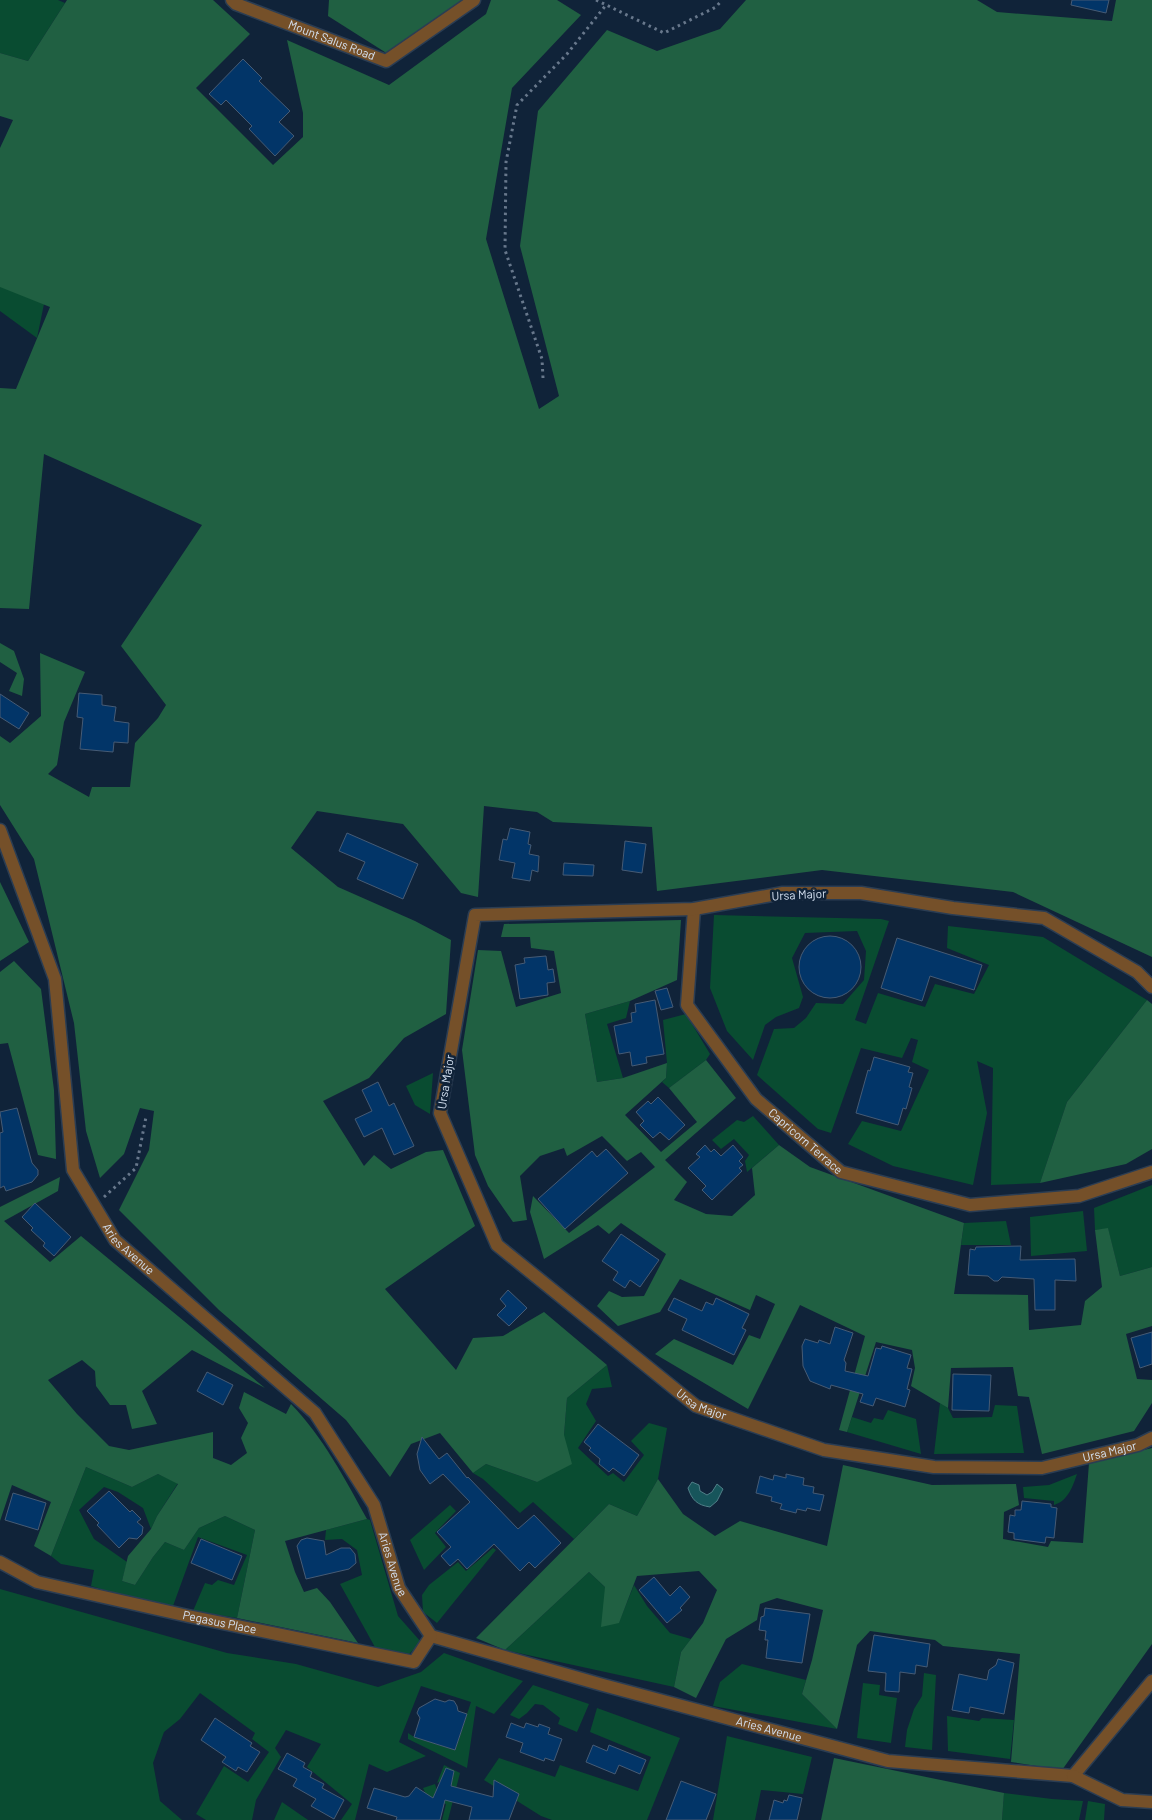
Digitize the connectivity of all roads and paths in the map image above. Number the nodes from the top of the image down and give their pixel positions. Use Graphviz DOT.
graph roads {
  1 [pos="232,0"];
  2 [pos="474,0"];
  3 [pos="596,0"];
  4 [pos="722,0"];
  5 [pos="606,5"];
  6 [pos="543,378"];
  7 [pos="0,830"];
  8 [pos="694,909"];
  9 [pos="1152,987"];
  10 [pos="146,1117"];
  11 [pos="1152,1172"];
  12 [pos="94,1206"];
  13 [pos="1152,1438"];
  14 [pos="0,1562"];
  15 [pos="431,1636"];
  16 [pos="1152,1681"];
  17 [pos="1073,1776"];
  18 [pos="1152,1802"];
  1 -- 2 [label="street, Mount Salus Road"];
  3 -- 5 [label="path"];
  4 -- 5 [label="path"];
  5 -- 6 [label="path"];
  7 -- 12 [label="street, Aries Avenue"];
  8 -- 9 [label="street, Ursa Major"];
  8 -- 11 [label="street, Capricorn Terrace"];
  8 -- 13 [label="street, Ursa Major"];
  10 -- 12 [label="path"];
  12 -- 15 [label="street, Aries Avenue"];
  14 -- 15 [label="street, Pegasus Place"];
  15 -- 17 [label="street, Aries Avenue"];
  16 -- 17 [label="street"];
  17 -- 18 [label="street"];
}
